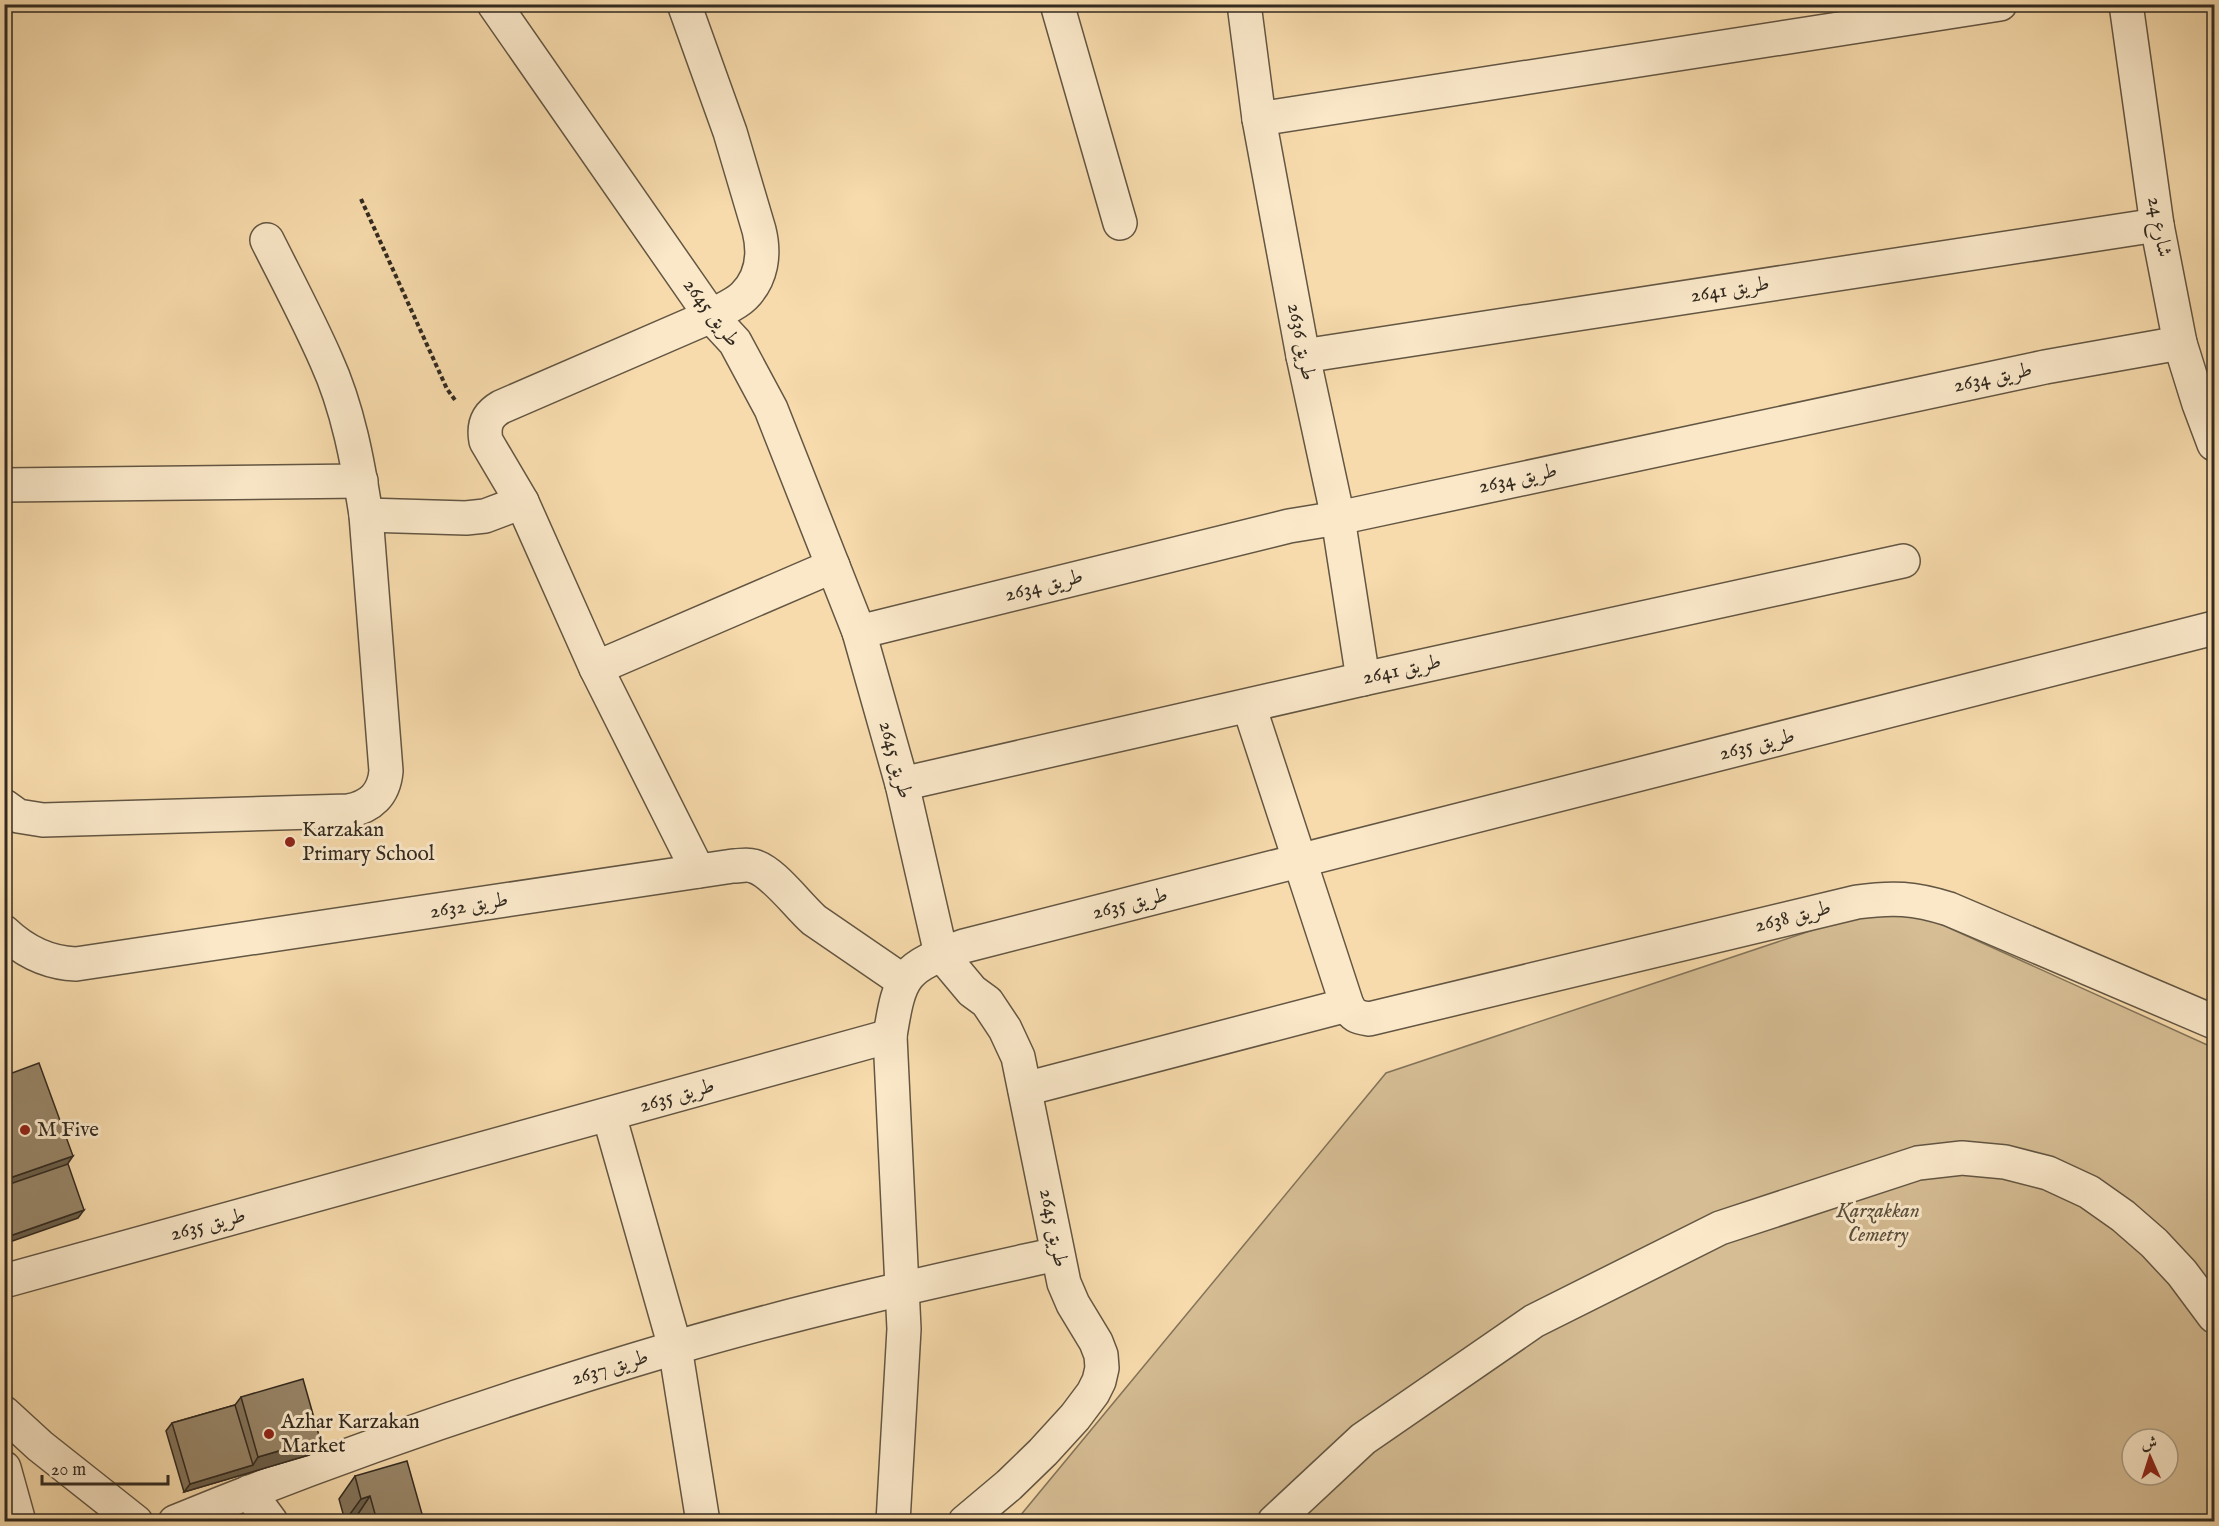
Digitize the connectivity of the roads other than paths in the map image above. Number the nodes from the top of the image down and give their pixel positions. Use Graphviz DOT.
graph roads {
  1 [pos="494,4"];
  2 [pos="684,4"];
  3 [pos="1058,4"];
  4 [pos="1244,4"];
  5 [pos="2000,4"];
  6 [pos="2127,4"];
  7 [pos="1259,119"];
  8 [pos="1120,223"];
  9 [pos="2157,225"];
  10 [pos="267,240"];
  11 [pos="711,316"];
  12 [pos="2180,343"];
  13 [pos="1303,356"];
  14 [pos="2214,444"];
  15 [pos="361,481"];
  16 [pos="4,485"];
  17 [pos="522,502"];
  18 [pos="366,515"];
  19 [pos="1338,518"];
  20 [pos="1903,561"];
  21 [pos="833,566"];
  22 [pos="2214,628"];
  23 [pos="860,632"];
  24 [pos="596,668"];
  25 [pos="1363,678"];
  26 [pos="1248,706"];
  27 [pos="902,784"];
  28 [pos="4,806"];
  29 [pos="1300,861"];
  30 [pos="698,871"];
  31 [pos="4,932"];
  32 [pos="941,954"];
  33 [pos="903,981"];
  34 [pos="1352,1011"];
  35 [pos="2214,1022"];
  36 [pos="890,1036"];
  37 [pos="1025,1089"];
  38 [pos="609,1115"];
  39 [pos="1057,1254"];
  40 [pos="4,1281"];
  41 [pos="903,1288"];
  42 [pos="2214,1316"];
  43 [pos="675,1347"];
  44 [pos="4,1413"];
  45 [pos="40,1446"];
  46 [pos="4,1453"];
  47 [pos="4,1468"];
  48 [pos="249,1492"];
  49 [pos="19,1521"];
  50 [pos="136,1521"];
  51 [pos="175,1521"];
  52 [pos="271,1521"];
  53 [pos="703,1521"];
  54 [pos="893,1521"];
  55 [pos="965,1521"];
  56 [pos="1274,1521"];
  1 -- 11 [label="street, طريق 2645"];
  2 -- 11 [label="street"];
  3 -- 8 [label="street"];
  4 -- 7 [label="street, طريق 2636"];
  5 -- 7 [label="street"];
  6 -- 9 [label="street, شارع 24"];
  7 -- 13 [label="street, طريق 2636"];
  9 -- 12 [label="street, شارع 24"];
  9 -- 13 [label="street, طريق 2641"];
  10 -- 15 [label="street"];
  11 -- 17 [label="street"];
  11 -- 21 [label="street, طريق 2645"];
  12 -- 14 [label="street, شارع 24"];
  12 -- 19 [label="street, طريق 2634"];
  13 -- 19 [label="street, طريق 2636"];
  15 -- 16 [label="street"];
  15 -- 18 [label="street"];
  17 -- 18 [label="street"];
  17 -- 24 [label="street"];
  18 -- 28 [label="street"];
  19 -- 23 [label="street, طريق 2634"];
  19 -- 25 [label="street, طريق 2636"];
  20 -- 25 [label="street, طريق 2641"];
  21 -- 23 [label="street, طريق 2645"];
  21 -- 24 [label="street"];
  22 -- 29 [label="street, طريق 2635"];
  23 -- 27 [label="street, طريق 2645"];
  24 -- 30 [label="street"];
  25 -- 26 [label="street, طريق 2641"];
  26 -- 27 [label="street, طريق 2641"];
  26 -- 29 [label="street"];
  27 -- 32 [label="street, طريق 2645"];
  29 -- 32 [label="street, طريق 2635"];
  29 -- 34 [label="street"];
  30 -- 31 [label="street, طريق 2632"];
  30 -- 33 [label="street, طريق 2632"];
  32 -- 33 [label="street, طريق 2635"];
  32 -- 37 [label="street, طريق 2645"];
  33 -- 36 [label="street"];
  34 -- 35 [label="street, طريق 2638"];
  34 -- 37 [label="street, طريق 2638"];
  36 -- 38 [label="street, طريق 2635"];
  36 -- 41 [label="street"];
  37 -- 39 [label="street, طريق 2645"];
  38 -- 40 [label="street, طريق 2635"];
  38 -- 43 [label="street"];
  39 -- 41 [label="street, طريق 2637"];
  39 -- 55 [label="street, طريق 2645"];
  41 -- 43 [label="street, طريق 2637"];
  41 -- 54 [label="street"];
  42 -- 56 [label="street"];
  43 -- 48 [label="street, طريق 2637"];
  43 -- 53 [label="street"];
  44 -- 45 [label="street"];
  45 -- 46 [label="street"];
  45 -- 50 [label="street"];
  47 -- 49 [label="street"];
  48 -- 51 [label="street, طريق 2637"];
  48 -- 52 [label="street"];
}
